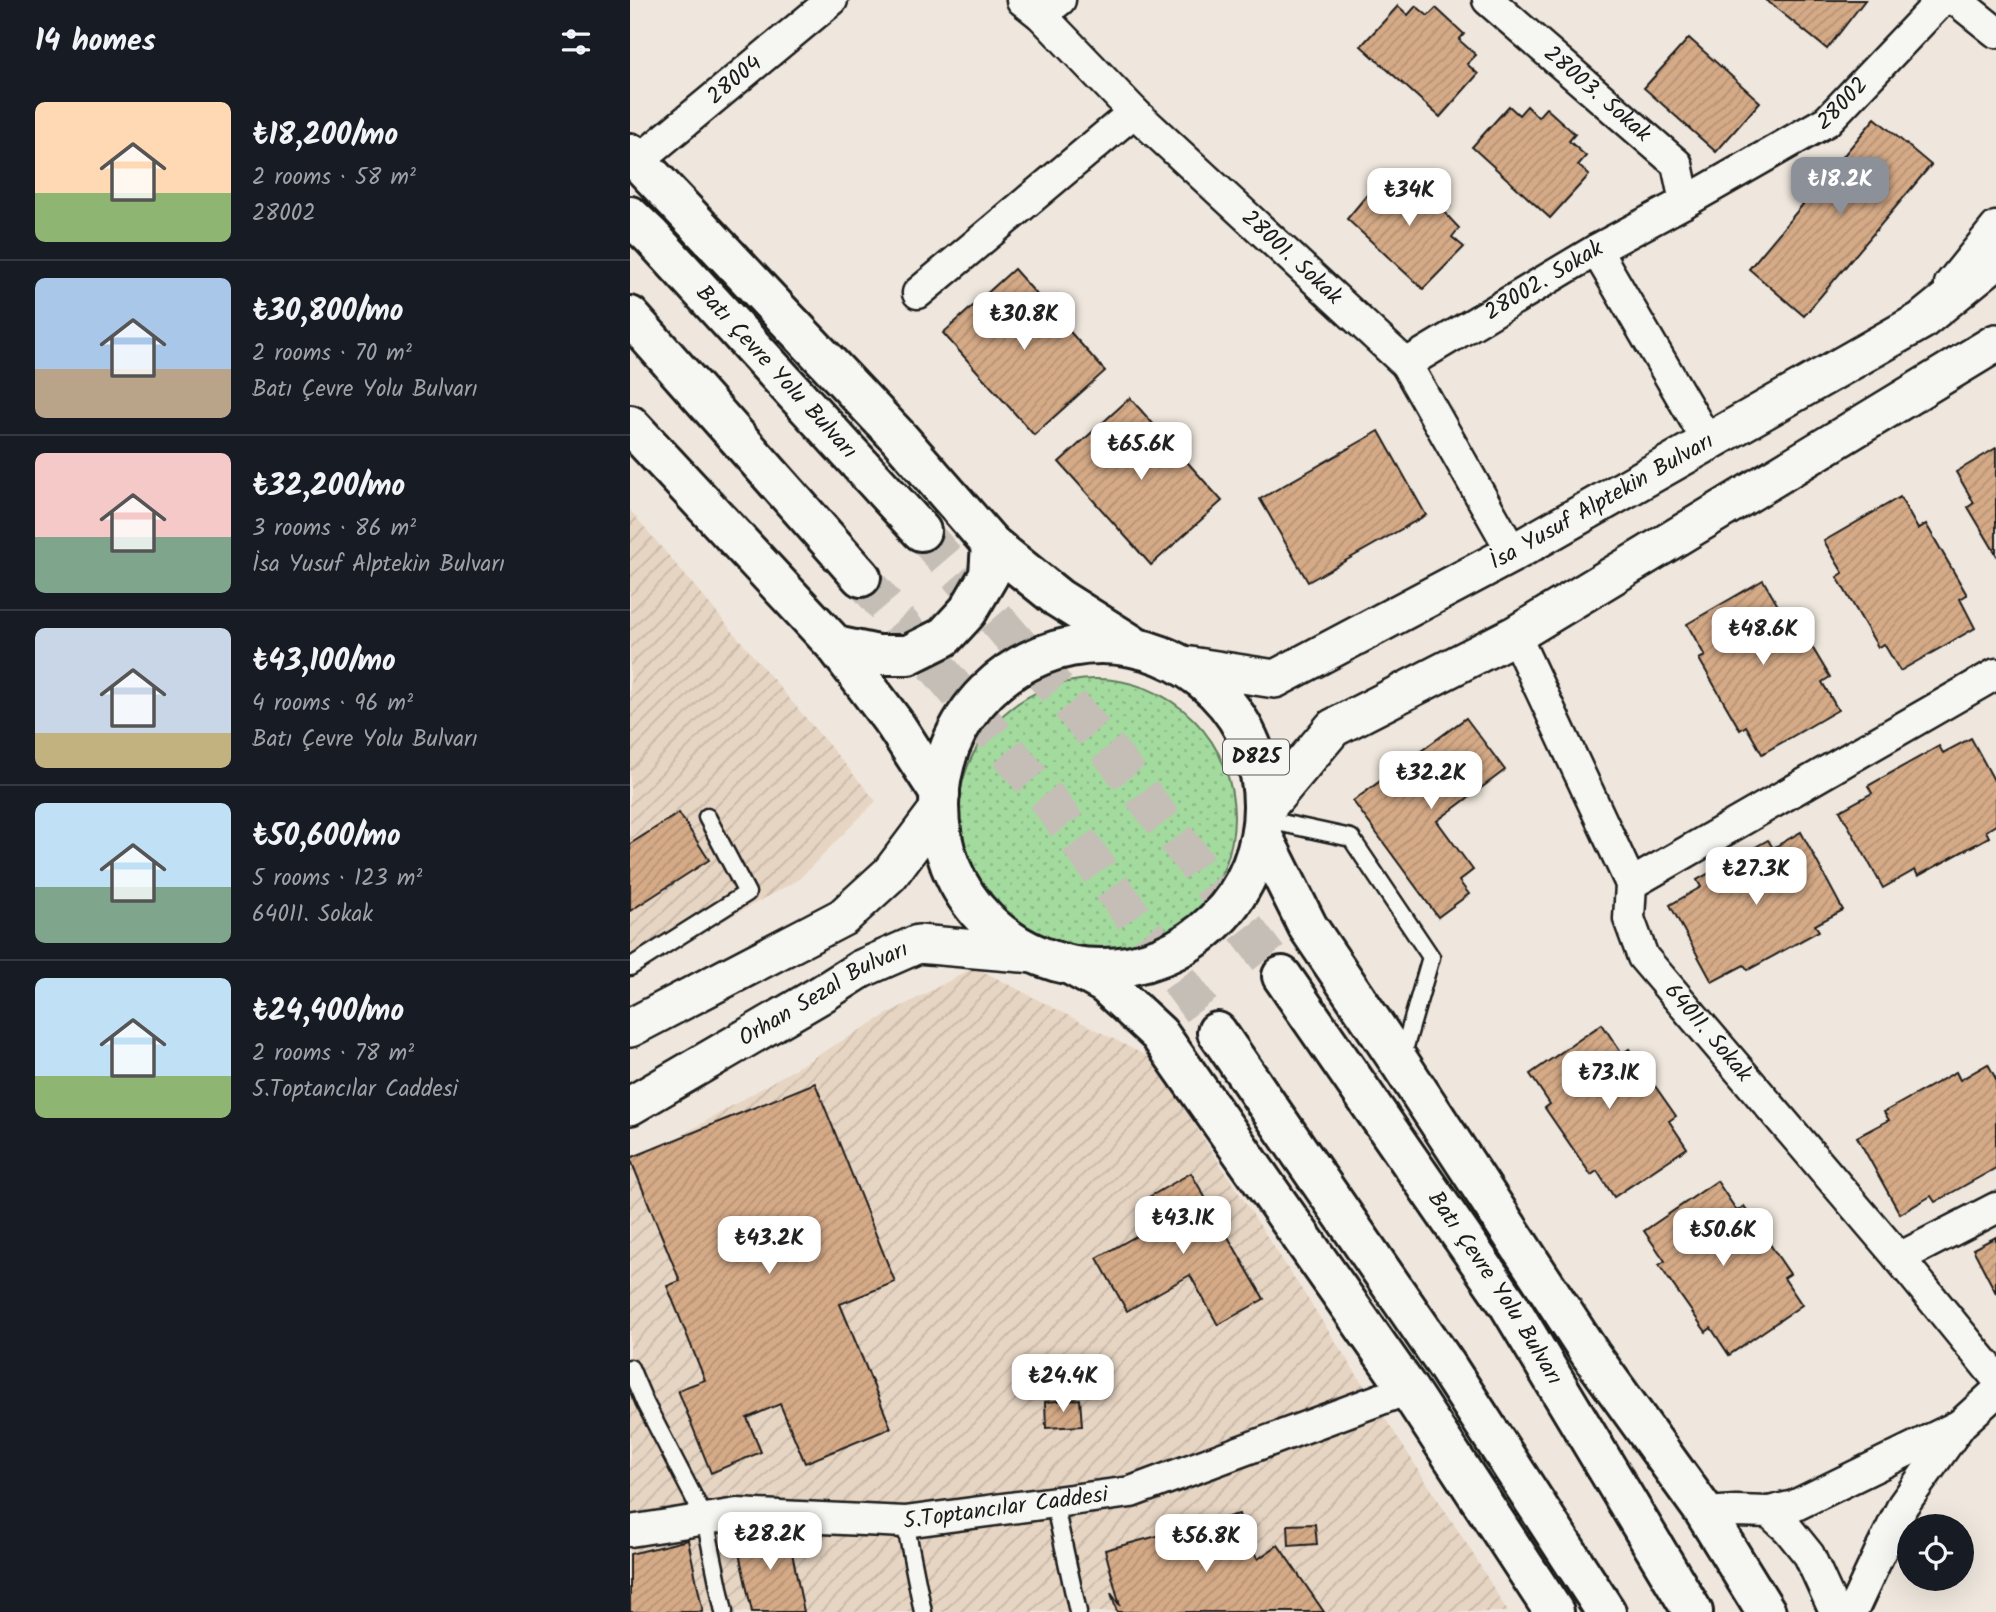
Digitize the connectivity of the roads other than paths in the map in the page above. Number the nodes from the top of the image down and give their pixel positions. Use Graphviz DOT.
graph roads {
  1 [pos="832,0"];
  2 [pos="1488,0"];
  3 [pos="1942,0"];
  4 [pos="1956,0"];
  5 [pos="1041,5"];
  6 [pos="1996,32"];
  7 [pos="1135,112"];
  8 [pos="634,158"];
  9 [pos="1685,202"];
  10 [pos="630,216"];
  11 [pos="1996,227"];
  12 [pos="1597,250"];
  13 [pos="1996,260"];
  14 [pos="918,293"];
  15 [pos="630,316"];
  16 [pos="1921,320"];
  17 [pos="1996,342"];
  18 [pos="1406,364"];
  19 [pos="630,425"];
  20 [pos="1708,442"];
  21 [pos="921,531"];
  22 [pos="991,544"];
  23 [pos="1513,553"];
  24 [pos="861,577"];
  25 [pos="1515,635"];
  26 [pos="836,646"];
  27 [pos="1133,646"];
  28 [pos="1184,665"];
  29 [pos="1996,674"];
  30 [pos="939,802"];
  31 [pos="707,817"];
  32 [pos="1263,820"];
  33 [pos="1631,884"];
  34 [pos="1034,954"];
  35 [pos="630,967"];
  36 [pos="1074,967"];
  37 [pos="1282,976"];
  38 [pos="630,1028"];
  39 [pos="1217,1032"];
  40 [pos="1400,1063"];
  41 [pos="630,1106"];
  42 [pos="1996,1208"];
  43 [pos="1899,1258"];
  44 [pos="630,1368"];
  45 [pos="1996,1377"];
  46 [pos="1408,1389"];
  47 [pos="1996,1392"];
  48 [pos="638,1406"];
  49 [pos="1961,1424"];
  50 [pos="1054,1502"];
  51 [pos="1769,1512"];
  52 [pos="1705,1513"];
  53 [pos="705,1519"];
  54 [pos="905,1522"];
  55 [pos="630,1531"];
  56 [pos="724,1612"];
  57 [pos="923,1612"];
  58 [pos="1078,1612"];
  59 [pos="1554,1612"];
  60 [pos="1606,1612"];
  61 [pos="1693,1612"];
  62 [pos="1766,1612"];
  63 [pos="1835,1612"];
  64 [pos="1853,1612"];
  1 -- 8 [label="street, 28004"];
  2 -- 9 [label="street, 28003. Sokak"];
  3 -- 9 [label="street, 28002"];
  4 -- 6 [label="street"];
  5 -- 7 [label="street, 28001. Sokak"];
  7 -- 14 [label="street"];
  7 -- 18 [label="street, 28001. Sokak"];
  8 -- 22 [label="main road, D825"];
  9 -- 12 [label="street, 28002. Sokak"];
  10 -- 21 [label="main road, Batı Çevre Yolu Bulvarı"];
  11 -- 16 [label="street"];
  12 -- 18 [label="street, 28002. Sokak"];
  12 -- 20 [label="street"];
  13 -- 16 [label="street, İsa Yusuf Alptekin Bulvarı"];
  15 -- 24 [label="main road"];
  16 -- 20 [label="street, İsa Yusuf Alptekin Bulvarı"];
  17 -- 25 [label="street"];
  18 -- 23 [label="street, 28001. Sokak"];
  19 -- 26 [label="main road, D825"];
  20 -- 23 [label="street, İsa Yusuf Alptekin Bulvarı"];
  22 -- 26 [label="main road"];
  22 -- 27 [label="main road, D825"];
  23 -- 28 [label="street, İsa Yusuf Alptekin Bulvarı"];
  25 -- 32 [label="street"];
  25 -- 33 [label="street, 64011. Sokak"];
  26 -- 30 [label="main road, D825"];
  27 -- 28 [label="main road, D825"];
  27 -- 30 [label="main road, D825"];
  28 -- 32 [label="main road, D825"];
  29 -- 33 [label="street"];
  30 -- 34 [label="main road, D825"];
  30 -- 38 [label="street"];
  31 -- 35 [label="lane"];
  32 -- 36 [label="main road, D825"];
  32 -- 40 [label="main road, D825"];
  32 -- 40 [label="lane"];
  33 -- 43 [label="street, 64011. Sokak"];
  34 -- 36 [label="main road, D825"];
  34 -- 41 [label="street, Orhan Sezal Bulvarı"];
  36 -- 46 [label="main road, D825"];
  37 -- 61 [label="main road, Batı Çevre Yolu Bulvarı"];
  39 -- 60 [label="main road"];
  40 -- 52 [label="main road, D825"];
  42 -- 43 [label="street"];
  43 -- 45 [label="street, 64011. Sokak"];
  44 -- 48 [label="lane"];
  46 -- 50 [label="street, 5.Toptancılar Caddesi"];
  46 -- 59 [label="main road, D825"];
  47 -- 49 [label="street"];
  48 -- 53 [label="lane"];
  49 -- 51 [label="street"];
  49 -- 64 [label="street"];
  50 -- 54 [label="street, 5.Toptancılar Caddesi"];
  50 -- 58 [label="lane"];
  51 -- 52 [label="street"];
  51 -- 63 [label="street"];
  52 -- 62 [label="main road, D825"];
  53 -- 54 [label="street, 5.Toptancılar Caddesi"];
  53 -- 55 [label="street, 5.Toptancılar Caddesi"];
  53 -- 56 [label="lane"];
  54 -- 57 [label="lane"];
}
